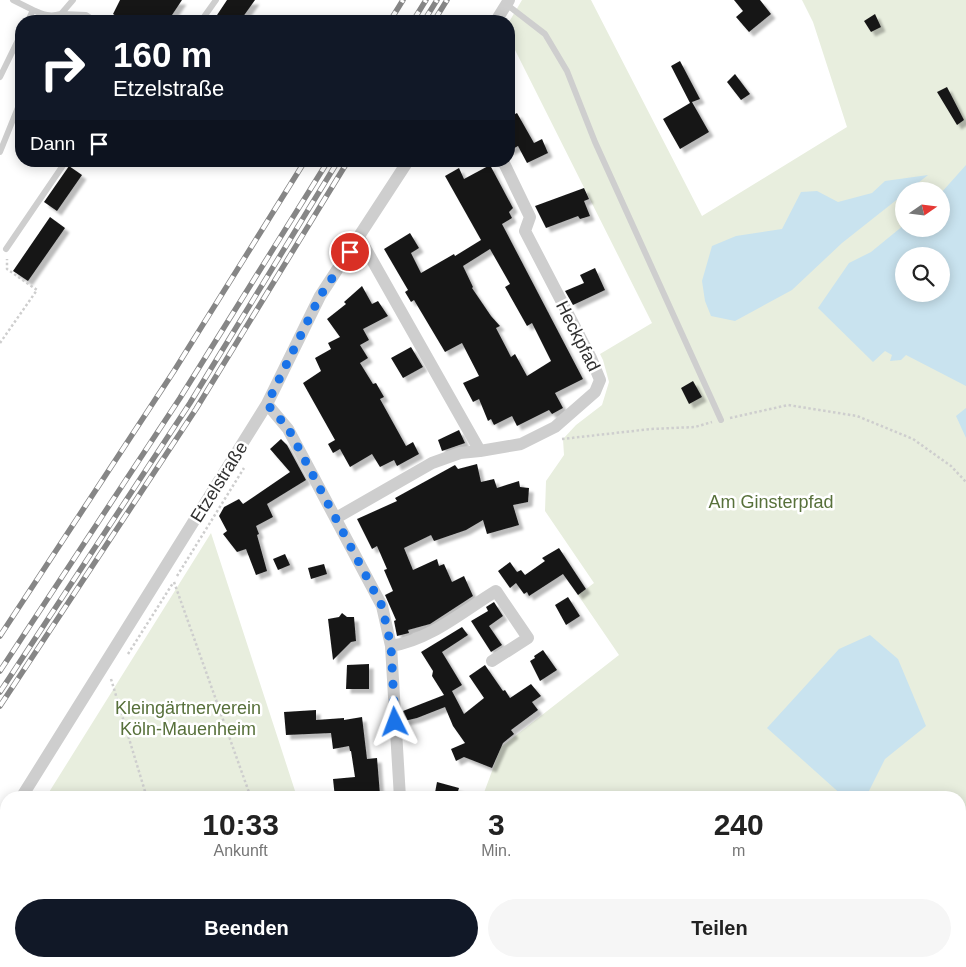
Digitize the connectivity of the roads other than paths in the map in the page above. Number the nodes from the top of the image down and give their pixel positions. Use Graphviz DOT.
graph roads {
  1 [pos="13,0"];
  2 [pos="73,0"];
  3 [pos="216,0"];
  4 [pos="507,2"];
  5 [pos="33,10"];
  6 [pos="61,14"];
  7 [pos="31,15"];
  8 [pos="45,15"];
  9 [pos="58,15"];
  10 [pos="74,15"];
  11 [pos="205,15"];
  12 [pos="499,15"];
  13 [pos="15,46"];
  14 [pos="0,77"];
  15 [pos="15,115"];
  16 [pos="0,152"];
  17 [pos="62,167"];
  18 [pos="404,167"];
  19 [pos="506,167"];
  20 [pos="359,237"];
  21 [pos="6,249"];
  22 [pos="267,404"];
  23 [pos="721,420"];
  24 [pos="480,451"];
  25 [pos="336,518"];
  26 [pos="391,646"];
  27 [pos="492,661"];
  28 [pos="25,791"];
  29 [pos="400,791"];
  1 -- 5 [label="lane"];
  2 -- 6 [label="lane"];
  3 -- 11 [label="lane"];
  4 -- 12 [label="street"];
  4 -- 23 [label="lane"];
  5 -- 7 [label="lane"];
  5 -- 8 [label="lane"];
  6 -- 9 [label="lane"];
  6 -- 10 [label="lane"];
  13 -- 14 [label="lane"];
  15 -- 16 [label="lane"];
  17 -- 21 [label="lane"];
  18 -- 20 [label="street, Etzelstraße"];
  19 -- 24 [label="street, Heckpfad"];
  20 -- 22 [label="street, Etzelstraße"];
  20 -- 24 [label="street"];
  22 -- 25 [label="street"];
  22 -- 28 [label="street, Etzelstraße"];
  24 -- 25 [label="street, Heckpfad"];
  25 -- 26 [label="street"];
  26 -- 27 [label="street"];
  26 -- 29 [label="street"];
}
